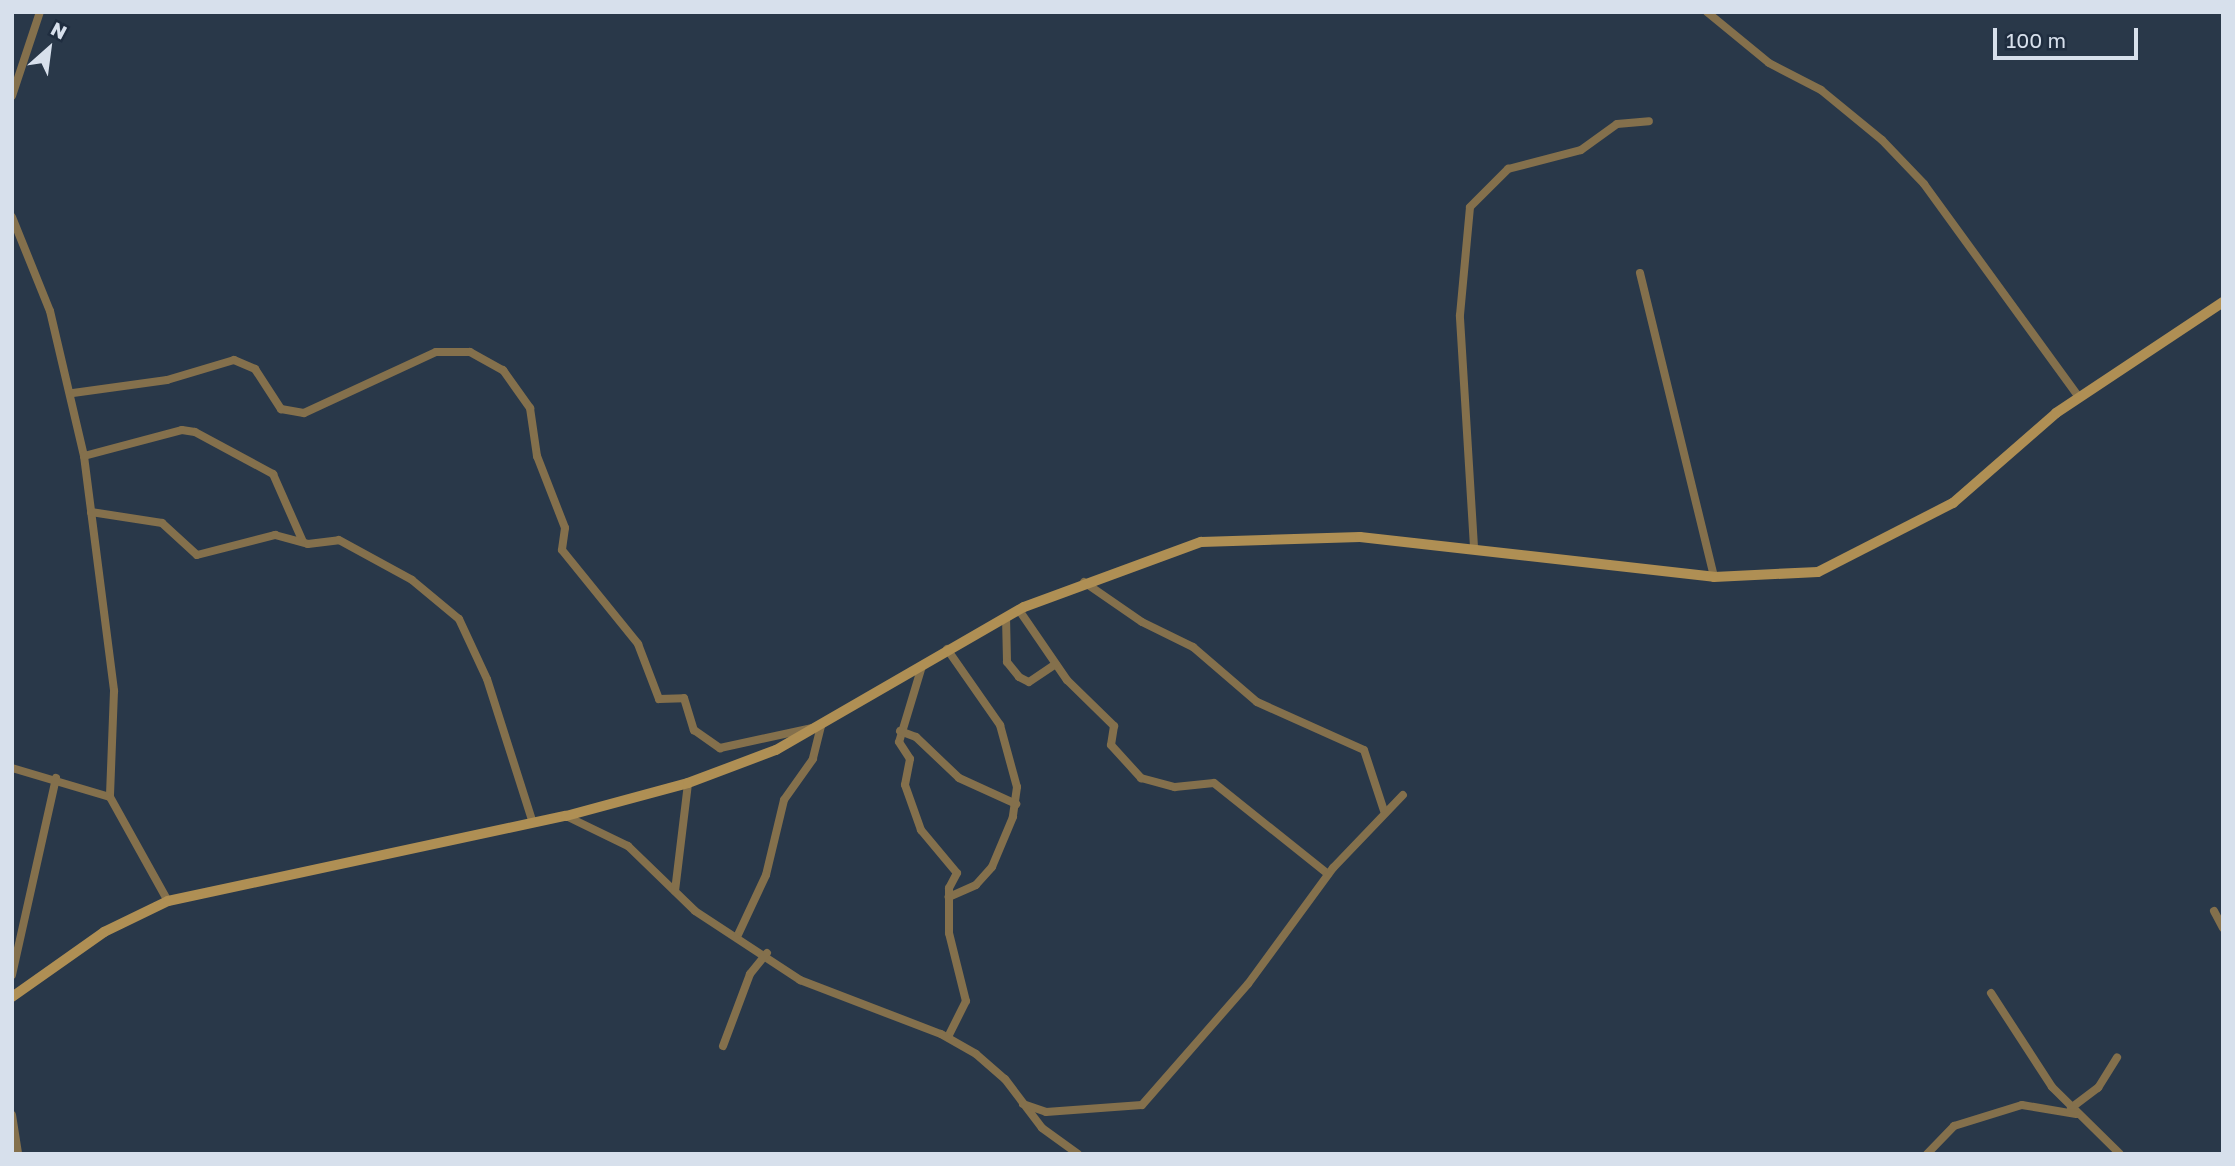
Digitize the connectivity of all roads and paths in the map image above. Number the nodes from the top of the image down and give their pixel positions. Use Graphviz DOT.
graph roads {
  1 [pos="40,12"];
  2 [pos="1707,12"];
  3 [pos="12,96"];
  4 [pos="1649,121"];
  5 [pos="12,217"];
  6 [pos="1640,273"];
  7 [pos="2223,302"];
  8 [pos="73,393"];
  9 [pos="2078,396"];
  10 [pos="84,456"];
  11 [pos="91,512"];
  12 [pos="303,542"];
  13 [pos="1474,547"];
  14 [pos="1714,577"];
  15 [pos="1082,581"];
  16 [pos="1019,610"];
  17 [pos="1006,617"];
  18 [pos="947,649"];
  19 [pos="1056,664"];
  20 [pos="922,666"];
  21 [pos="821,726"];
  22 [pos="900,731"];
  23 [pos="12,768"];
  24 [pos="56,778"];
  25 [pos="688,783"];
  26 [pos="1403,795"];
  27 [pos="110,797"];
  28 [pos="1016,804"];
  29 [pos="1384,811"];
  30 [pos="566,816"];
  31 [pos="533,823"];
  32 [pos="1328,873"];
  33 [pos="675,891"];
  34 [pos="949,897"];
  35 [pos="168,901"];
  36 [pos="2214,911"];
  37 [pos="2223,928"];
  38 [pos="737,937"];
  39 [pos="767,953"];
  40 [pos="12,975"];
  41 [pos="1991,993"];
  42 [pos="12,997"];
  43 [pos="948,1037"];
  44 [pos="723,1046"];
  45 [pos="2117,1058"];
  46 [pos="1023,1103"];
  47 [pos="2071,1108"];
  48 [pos="12,1115"];
  49 [pos="2079,1115"];
  50 [pos="18,1154"];
  51 [pos="1078,1154"];
  52 [pos="1927,1154"];
  53 [pos="2120,1154"];
  1 -- 3 [label="street"];
  2 -- 9 [label="street"];
  4 -- 13 [label="street"];
  5 -- 8 [label="street"];
  6 -- 14 [label="street"];
  7 -- 9 [label="street"];
  8 -- 10 [label="street"];
  8 -- 21 [label="street"];
  9 -- 14 [label="street"];
  10 -- 11 [label="street"];
  10 -- 12 [label="street"];
  11 -- 12 [label="street"];
  11 -- 27 [label="street"];
  12 -- 31 [label="street"];
  13 -- 14 [label="street"];
  13 -- 15 [label="street"];
  15 -- 16 [label="street"];
  15 -- 29 [label="street"];
  16 -- 17 [label="street"];
  16 -- 19 [label="street"];
  17 -- 18 [label="street"];
  17 -- 19 [label="street"];
  18 -- 20 [label="street"];
  18 -- 28 [label="street"];
  19 -- 32 [label="street"];
  20 -- 21 [label="street"];
  20 -- 22 [label="street"];
  21 -- 25 [label="street"];
  21 -- 38 [label="street"];
  22 -- 28 [label="street"];
  22 -- 34 [label="street"];
  23 -- 24 [label="street"];
  24 -- 27 [label="street"];
  24 -- 40 [label="street"];
  25 -- 30 [label="street"];
  25 -- 33 [label="street"];
  26 -- 29 [label="street"];
  27 -- 35 [label="street"];
  28 -- 34 [label="street"];
  29 -- 32 [label="street"];
  30 -- 31 [label="street"];
  30 -- 33 [label="street"];
  31 -- 35 [label="street"];
  32 -- 46 [label="street"];
  33 -- 38 [label="street"];
  34 -- 43 [label="street"];
  35 -- 42 [label="street"];
  36 -- 37 [label="street"];
  38 -- 39 [label="street"];
  39 -- 43 [label="street"];
  39 -- 44 [label="street"];
  41 -- 47 [label="street"];
  43 -- 46 [label="street"];
  45 -- 47 [label="street"];
  46 -- 51 [label="street"];
  47 -- 49 [label="street"];
  48 -- 50 [label="street"];
  49 -- 52 [label="street"];
  49 -- 53 [label="street"];
}
